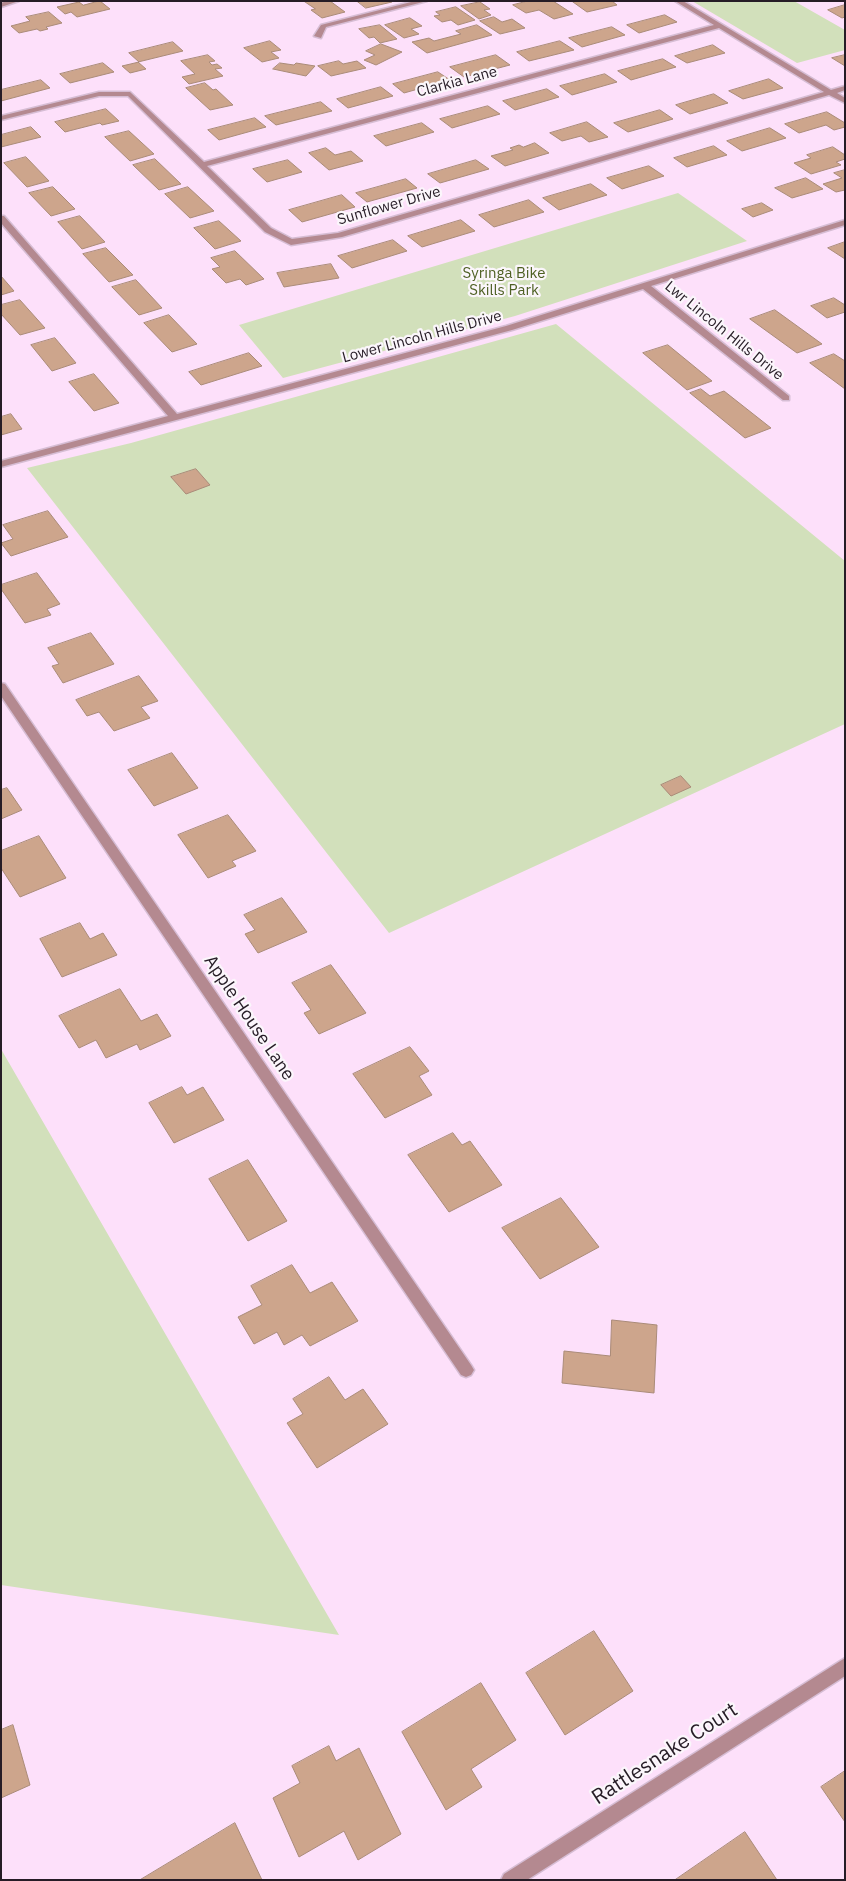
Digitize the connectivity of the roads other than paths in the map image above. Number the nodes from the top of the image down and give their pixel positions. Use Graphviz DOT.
graph roads {
  1 [pos="16,1"];
  2 [pos="424,1"];
  3 [pos="678,1"];
  4 [pos="1,5"];
  5 [pos="720,26"];
  6 [pos="318,36"];
  7 [pos="845,88"];
  8 [pos="830,93"];
  9 [pos="845,101"];
  10 [pos="1,118"];
  11 [pos="202,165"];
  12 [pos="1,218"];
  13 [pos="845,222"];
  14 [pos="645,286"];
  15 [pos="786,398"];
  16 [pos="174,417"];
  17 [pos="1,464"];
  18 [pos="1,687"];
  19 [pos="466,1370"];
  20 [pos="845,1666"];
  21 [pos="510,1880"];
  1 -- 4 [label="street"];
  2 -- 6 [label="street"];
  3 -- 5 [label="street"];
  5 -- 8 [label="street"];
  5 -- 11 [label="street, Clarkia Lane"];
  7 -- 8 [label="street, Sunflower Drive"];
  8 -- 9 [label="street"];
  8 -- 11 [label="street, Sunflower Drive"];
  10 -- 11 [label="street, Sunflower Drive"];
  12 -- 16 [label="street"];
  13 -- 14 [label="street, Lower Lincoln Hills Drive"];
  14 -- 15 [label="street, Lwr Lincoln Hills Drive"];
  14 -- 16 [label="street, Lower Lincoln Hills Drive"];
  16 -- 17 [label="street, Lower Lincoln Hills Drive"];
  18 -- 19 [label="street, Apple House Lane"];
  20 -- 21 [label="street, Rattlesnake Court"];
}
